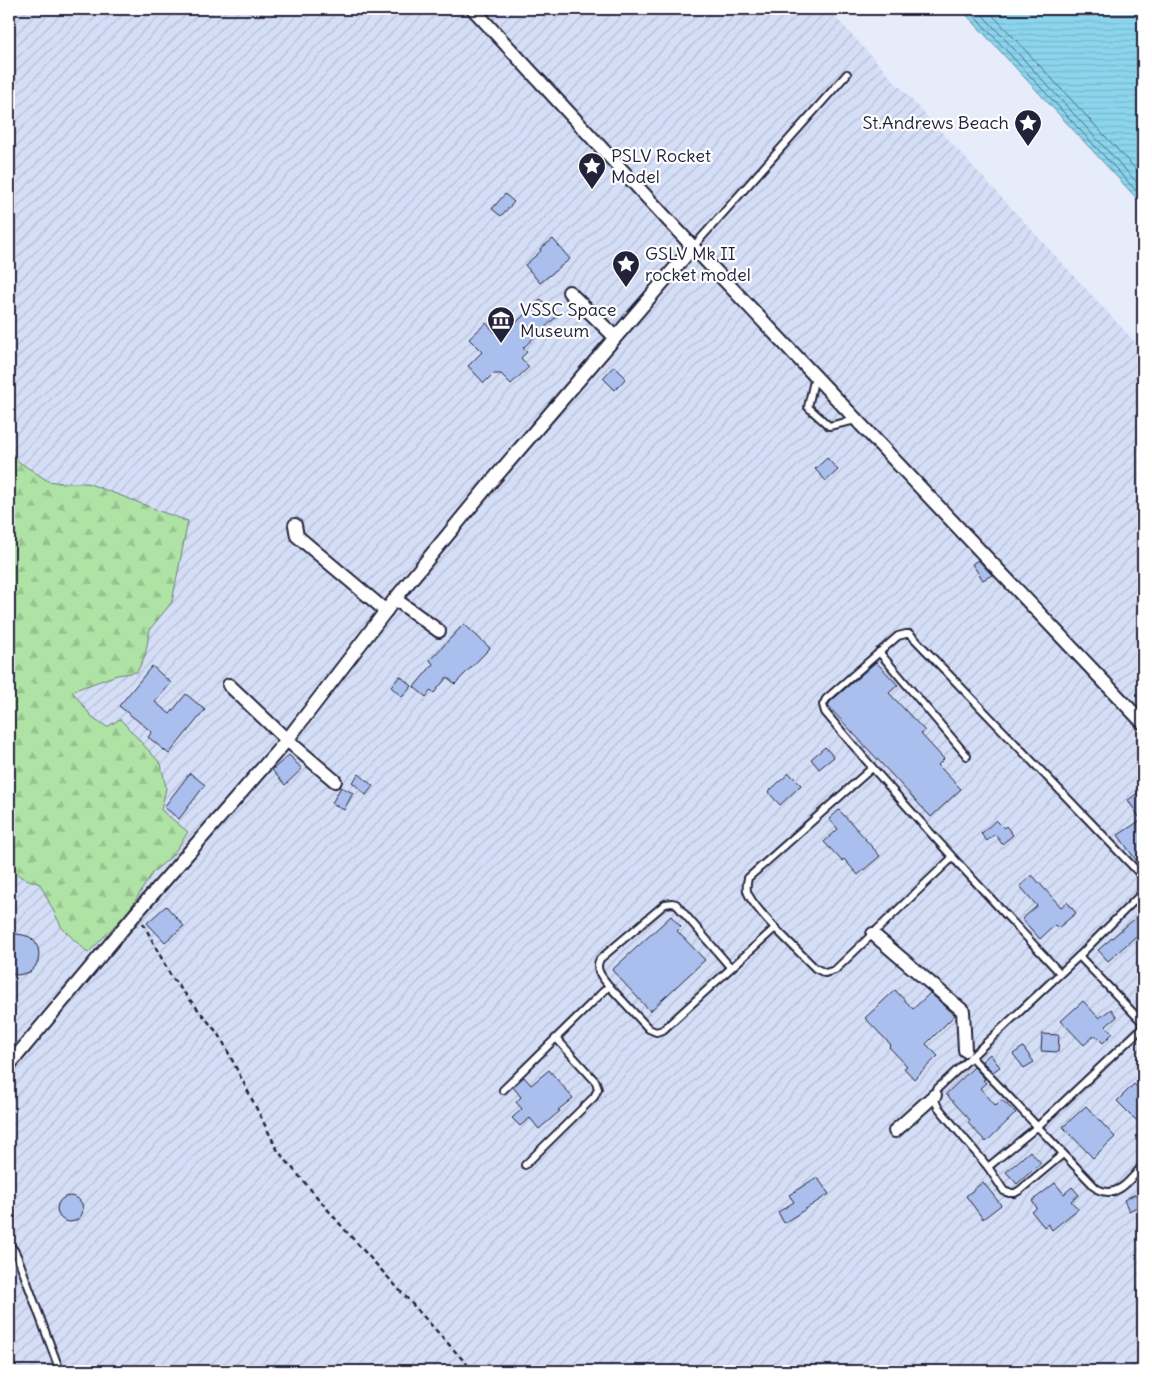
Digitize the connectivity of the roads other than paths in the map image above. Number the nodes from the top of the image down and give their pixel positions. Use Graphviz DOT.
graph roads {
  1 [pos="473,9"];
  2 [pos="847,74"];
  3 [pos="693,247"];
  4 [pos="569,292"];
  5 [pos="615,337"];
  6 [pos="815,376"];
  7 [pos="856,420"];
  8 [pos="295,526"];
  9 [pos="395,599"];
  10 [pos="386,610"];
  11 [pos="439,631"];
  12 [pos="879,652"];
  13 [pos="228,685"];
  14 [pos="1143,723"];
  15 [pos="287,740"];
  16 [pos="968,756"];
  17 [pos="872,768"];
  18 [pos="335,781"];
  19 [pos="952,858"];
  20 [pos="1143,877"];
  21 [pos="1143,892"];
  22 [pos="775,928"];
  23 [pos="872,934"];
  24 [pos="1079,956"];
  25 [pos="731,968"];
  26 [pos="1060,973"];
  27 [pos="609,986"];
  28 [pos="1143,1023"];
  29 [pos="1143,1027"];
  30 [pos="557,1038"];
  31 [pos="968,1054"];
  32 [pos="9,1065"];
  33 [pos="503,1090"];
  34 [pos="935,1095"];
  35 [pos="1037,1128"];
  36 [pos="895,1131"];
  37 [pos="1063,1154"];
  38 [pos="525,1165"];
  39 [pos="1143,1165"];
  40 [pos="988,1167"];
  41 [pos="9,1244"];
  42 [pos="60,1371"];
  1 -- 3 [label="street"];
  2 -- 3 [label="lane"];
  3 -- 5 [label="street"];
  3 -- 6 [label="street"];
  4 -- 5 [label="street"];
  5 -- 9 [label="street"];
  6 -- 7 [label="street"];
  6 -- 7 [label="lane"];
  7 -- 14 [label="street"];
  8 -- 10 [label="street"];
  9 -- 10 [label="street"];
  9 -- 11 [label="street"];
  10 -- 15 [label="street"];
  12 -- 16 [label="lane"];
  12 -- 17 [label="lane"];
  12 -- 20 [label="lane"];
  13 -- 15 [label="street"];
  15 -- 18 [label="street"];
  15 -- 32 [label="street"];
  17 -- 19 [label="lane"];
  17 -- 22 [label="lane"];
  19 -- 23 [label="lane"];
  19 -- 26 [label="lane"];
  21 -- 24 [label="lane"];
  22 -- 23 [label="lane"];
  22 -- 25 [label="lane"];
  23 -- 31 [label="street"];
  24 -- 26 [label="lane"];
  24 -- 28 [label="lane"];
  25 -- 27 [label="lane"];
  25 -- 27 [label="lane"];
  26 -- 31 [label="lane"];
  27 -- 30 [label="lane"];
  29 -- 35 [label="lane"];
  30 -- 33 [label="lane"];
  30 -- 38 [label="lane"];
  31 -- 34 [label="lane"];
  31 -- 35 [label="lane"];
  34 -- 36 [label="street"];
  34 -- 40 [label="lane"];
  35 -- 37 [label="lane"];
  35 -- 40 [label="lane"];
  37 -- 39 [label="lane"];
  37 -- 40 [label="lane"];
  41 -- 42 [label="lane"];
}
